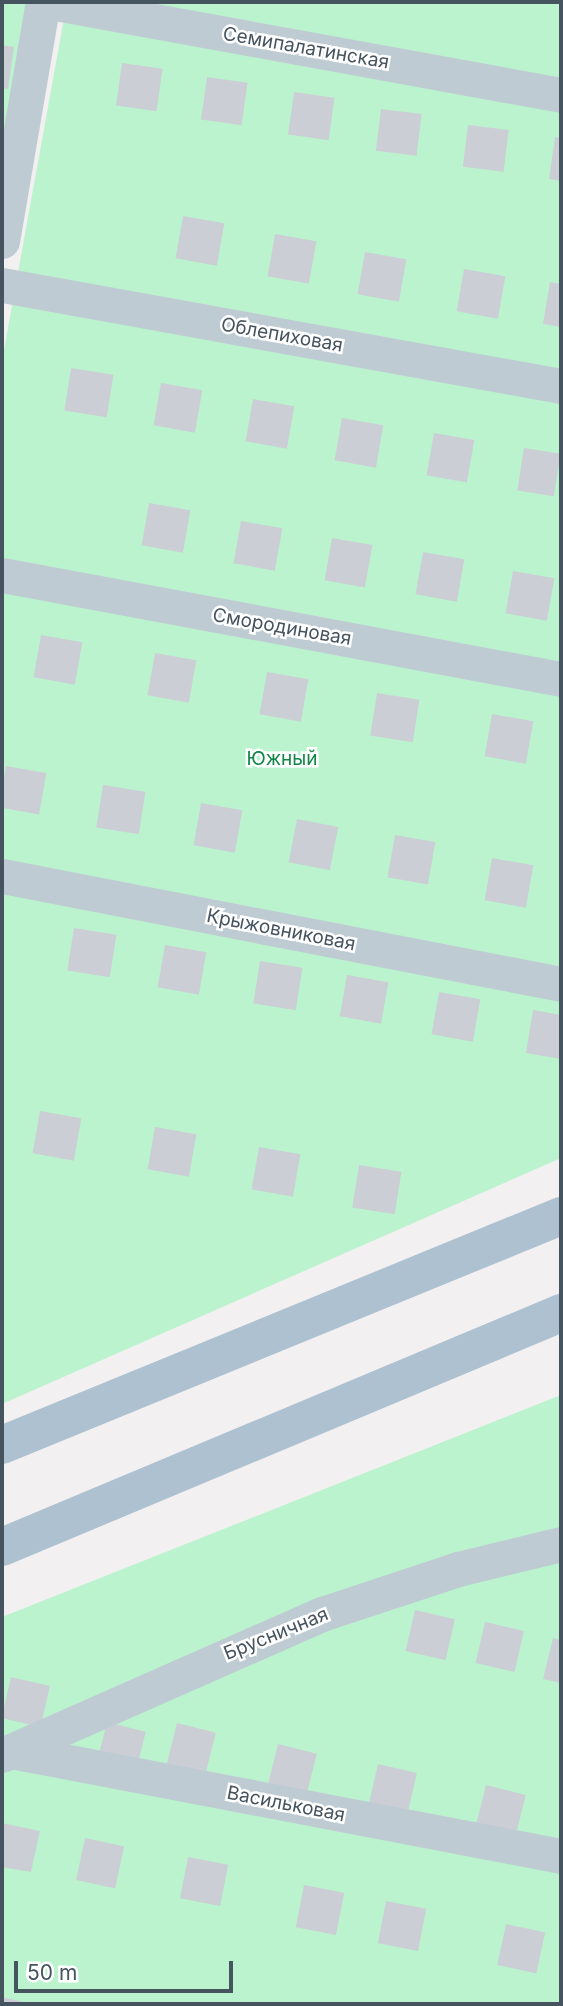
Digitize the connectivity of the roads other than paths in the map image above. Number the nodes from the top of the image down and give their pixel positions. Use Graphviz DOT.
graph roads {
  1 [pos="43,2"];
  2 [pos="50,2"];
  3 [pos="561,95"];
  4 [pos="2,241"];
  5 [pos="2,285"];
  6 [pos="561,386"];
  7 [pos="2,575"];
  8 [pos="561,679"];
  9 [pos="2,876"];
  10 [pos="561,984"];
  11 [pos="561,1216"];
  12 [pos="561,1313"];
  13 [pos="2,1445"];
  14 [pos="561,1544"];
  15 [pos="2,1546"];
  16 [pos="7,1753"];
  17 [pos="561,1856"];
  1 -- 4 [label="street"];
  2 -- 3 [label="street, Семипалатинская"];
  5 -- 6 [label="street, Облепиховая"];
  7 -- 8 [label="street, Смородиновая"];
  9 -- 10 [label="street, Крыжовниковая"];
  11 -- 13 [label="main road"];
  12 -- 15 [label="main road"];
  14 -- 16 [label="street, Брусничная"];
  16 -- 17 [label="street, Васильковая"];
}
